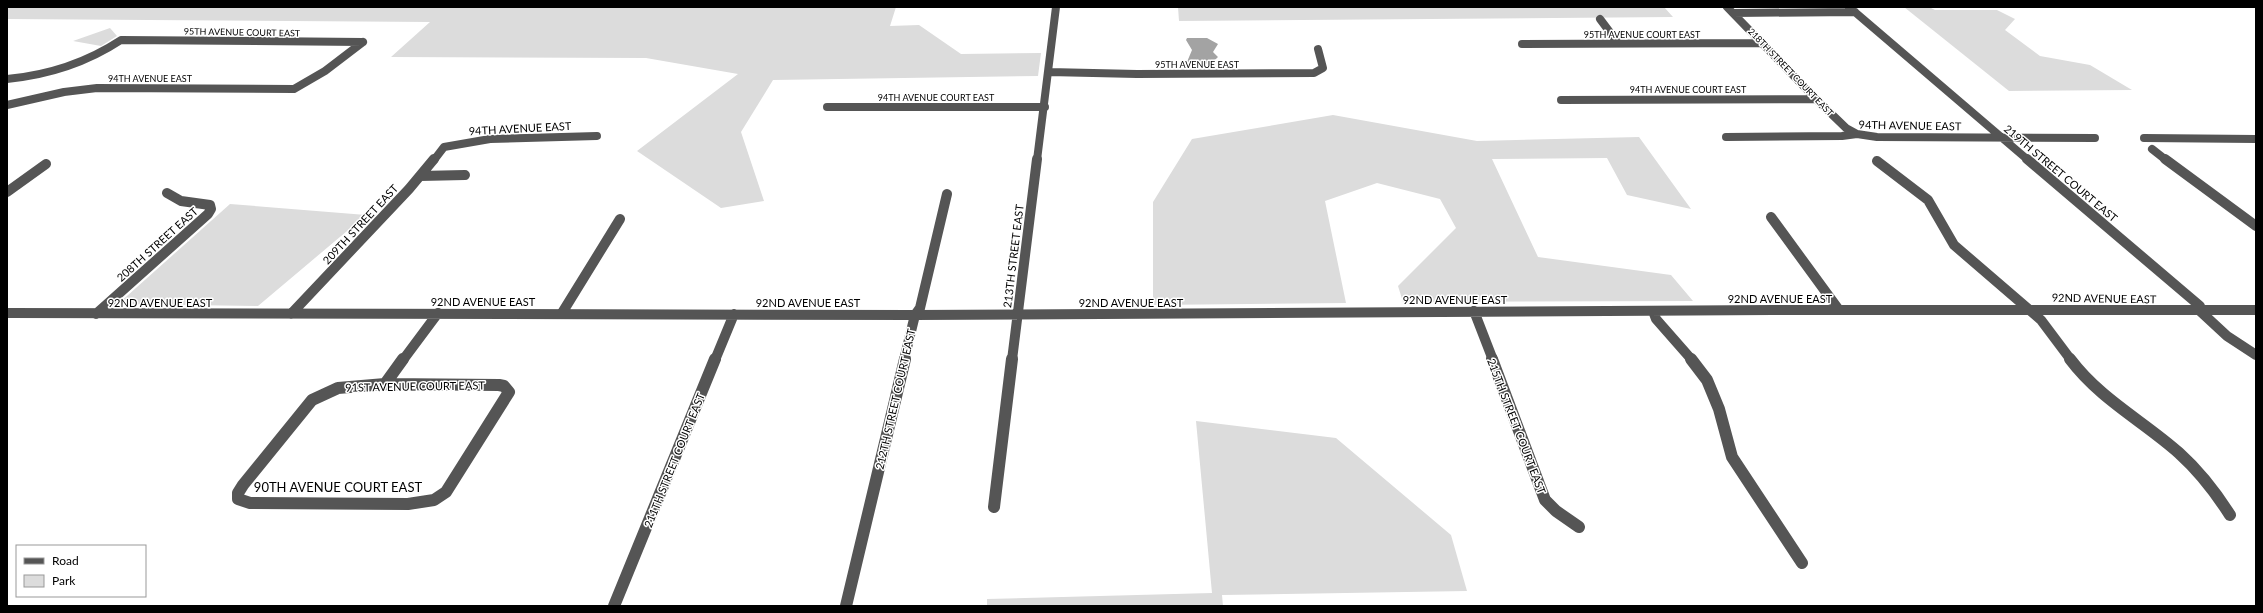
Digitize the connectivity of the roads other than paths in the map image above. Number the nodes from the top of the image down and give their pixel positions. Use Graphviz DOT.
graph roads {
  1 [pos="1056,7"];
  2 [pos="1730,10"];
  3 [pos="1852,10"];
  4 [pos="1600,19"];
  5 [pos="1618,43"];
  6 [pos="1762,43"];
  7 [pos="1522,44"];
  8 [pos="1318,49"];
  9 [pos="1049,72"];
  10 [pos="7,80"];
  11 [pos="294,89"];
  12 [pos="1816,99"];
  13 [pos="1561,100"];
  14 [pos="7,105"];
  15 [pos="827,107"];
  16 [pos="1045,107"];
  17 [pos="1857,134"];
  18 [pos="597,136"];
  19 [pos="1726,137"];
  20 [pos="2003,138"];
  21 [pos="2094,138"];
  22 [pos="2144,138"];
  23 [pos="2255,139"];
  24 [pos="444,146"];
  25 [pos="2152,149"];
  26 [pos="1877,161"];
  27 [pos="46,164"];
  28 [pos="464,174"];
  29 [pos="420,176"];
  30 [pos="7,192"];
  31 [pos="167,193"];
  32 [pos="947,194"];
  33 [pos="1771,217"];
  34 [pos="620,219"];
  35 [pos="2256,226"];
  36 [pos="2028,309"];
  37 [pos="1838,310"];
  38 [pos="2256,310"];
  39 [pos="1474,311"];
  40 [pos="1653,311"];
  41 [pos="2200,311"];
  42 [pos="7,313"];
  43 [pos="438,313"];
  44 [pos="562,313"];
  45 [pos="96,314"];
  46 [pos="291,314"];
  47 [pos="734,314"];
  48 [pos="1018,314"];
  49 [pos="915,315"];
  50 [pos="2256,355"];
  51 [pos="385,384"];
  52 [pos="439,498"];
  53 [pos="238,499"];
  54 [pos="994,507"];
  55 [pos="2230,515"];
  56 [pos="1579,527"];
  57 [pos="1802,562"];
  58 [pos="614,606"];
  59 [pos="846,606"];
  1 -- 9 [label="street, 213TH STREET EAST"];
  2 -- 3 [label="street"];
  2 -- 6 [label="street, 218TH STREET COURT EAST"];
  3 -- 20 [label="street, 219TH STREET COURT EAST"];
  4 -- 5 [label="street"];
  5 -- 6 [label="street, 95TH AVENUE COURT EAST"];
  5 -- 7 [label="street, 95TH AVENUE COURT EAST"];
  6 -- 12 [label="street, 218TH STREET COURT EAST"];
  8 -- 9 [label="street, 95TH AVENUE EAST"];
  9 -- 16 [label="street, 213TH STREET EAST"];
  10 -- 11 [label="street, 95TH AVENUE COURT EAST"];
  11 -- 14 [label="street, 94TH AVENUE EAST"];
  12 -- 13 [label="street, 94TH AVENUE COURT EAST"];
  12 -- 17 [label="street, 218TH STREET COURT EAST"];
  15 -- 16 [label="street, 94TH AVENUE COURT EAST"];
  16 -- 48 [label="street, 213TH STREET EAST"];
  17 -- 19 [label="street, 94TH AVENUE EAST"];
  17 -- 20 [label="street, 94TH AVENUE EAST"];
  18 -- 24 [label="street, 94TH AVENUE EAST"];
  20 -- 21 [label="street, 94TH AVENUE EAST"];
  20 -- 41 [label="street, 219TH STREET COURT EAST"];
  22 -- 23 [label="street"];
  24 -- 29 [label="street, 209TH STREET EAST"];
  25 -- 35 [label="street"];
  26 -- 36 [label="street"];
  27 -- 30 [label="street"];
  28 -- 29 [label="street"];
  29 -- 46 [label="street, 209TH STREET EAST"];
  31 -- 45 [label="street, 208TH STREET EAST"];
  32 -- 49 [label="street, 212TH STREET COURT EAST"];
  33 -- 37 [label="street"];
  34 -- 44 [label="street"];
  36 -- 37 [label="street, 92ND AVENUE EAST"];
  36 -- 41 [label="street, 92ND AVENUE EAST"];
  36 -- 55 [label="street"];
  37 -- 40 [label="street, 92ND AVENUE EAST"];
  38 -- 41 [label="street, 92ND AVENUE EAST"];
  39 -- 40 [label="street, 92ND AVENUE EAST"];
  39 -- 48 [label="street, 92ND AVENUE EAST"];
  39 -- 56 [label="street, 215TH STREET COURT EAST"];
  40 -- 57 [label="street"];
  41 -- 50 [label="street, 219TH STREET COURT EAST"];
  42 -- 45 [label="street, 92ND AVENUE EAST"];
  43 -- 44 [label="street, 92ND AVENUE EAST"];
  43 -- 46 [label="street, 92ND AVENUE EAST"];
  43 -- 51 [label="street"];
  44 -- 47 [label="street, 92ND AVENUE EAST"];
  45 -- 46 [label="street, 92ND AVENUE EAST"];
  47 -- 49 [label="street, 92ND AVENUE EAST"];
  47 -- 58 [label="street, 211TH STREET COURT EAST"];
  48 -- 49 [label="street, 92ND AVENUE EAST"];
  48 -- 54 [label="street, 213TH STREET EAST"];
  49 -- 59 [label="street, 212TH STREET COURT EAST"];
  51 -- 52 [label="street, 91ST AVENUE COURT EAST"];
  51 -- 53 [label="street, 91ST AVENUE COURT EAST"];
  52 -- 53 [label="street, 90TH AVENUE COURT EAST"];
}
